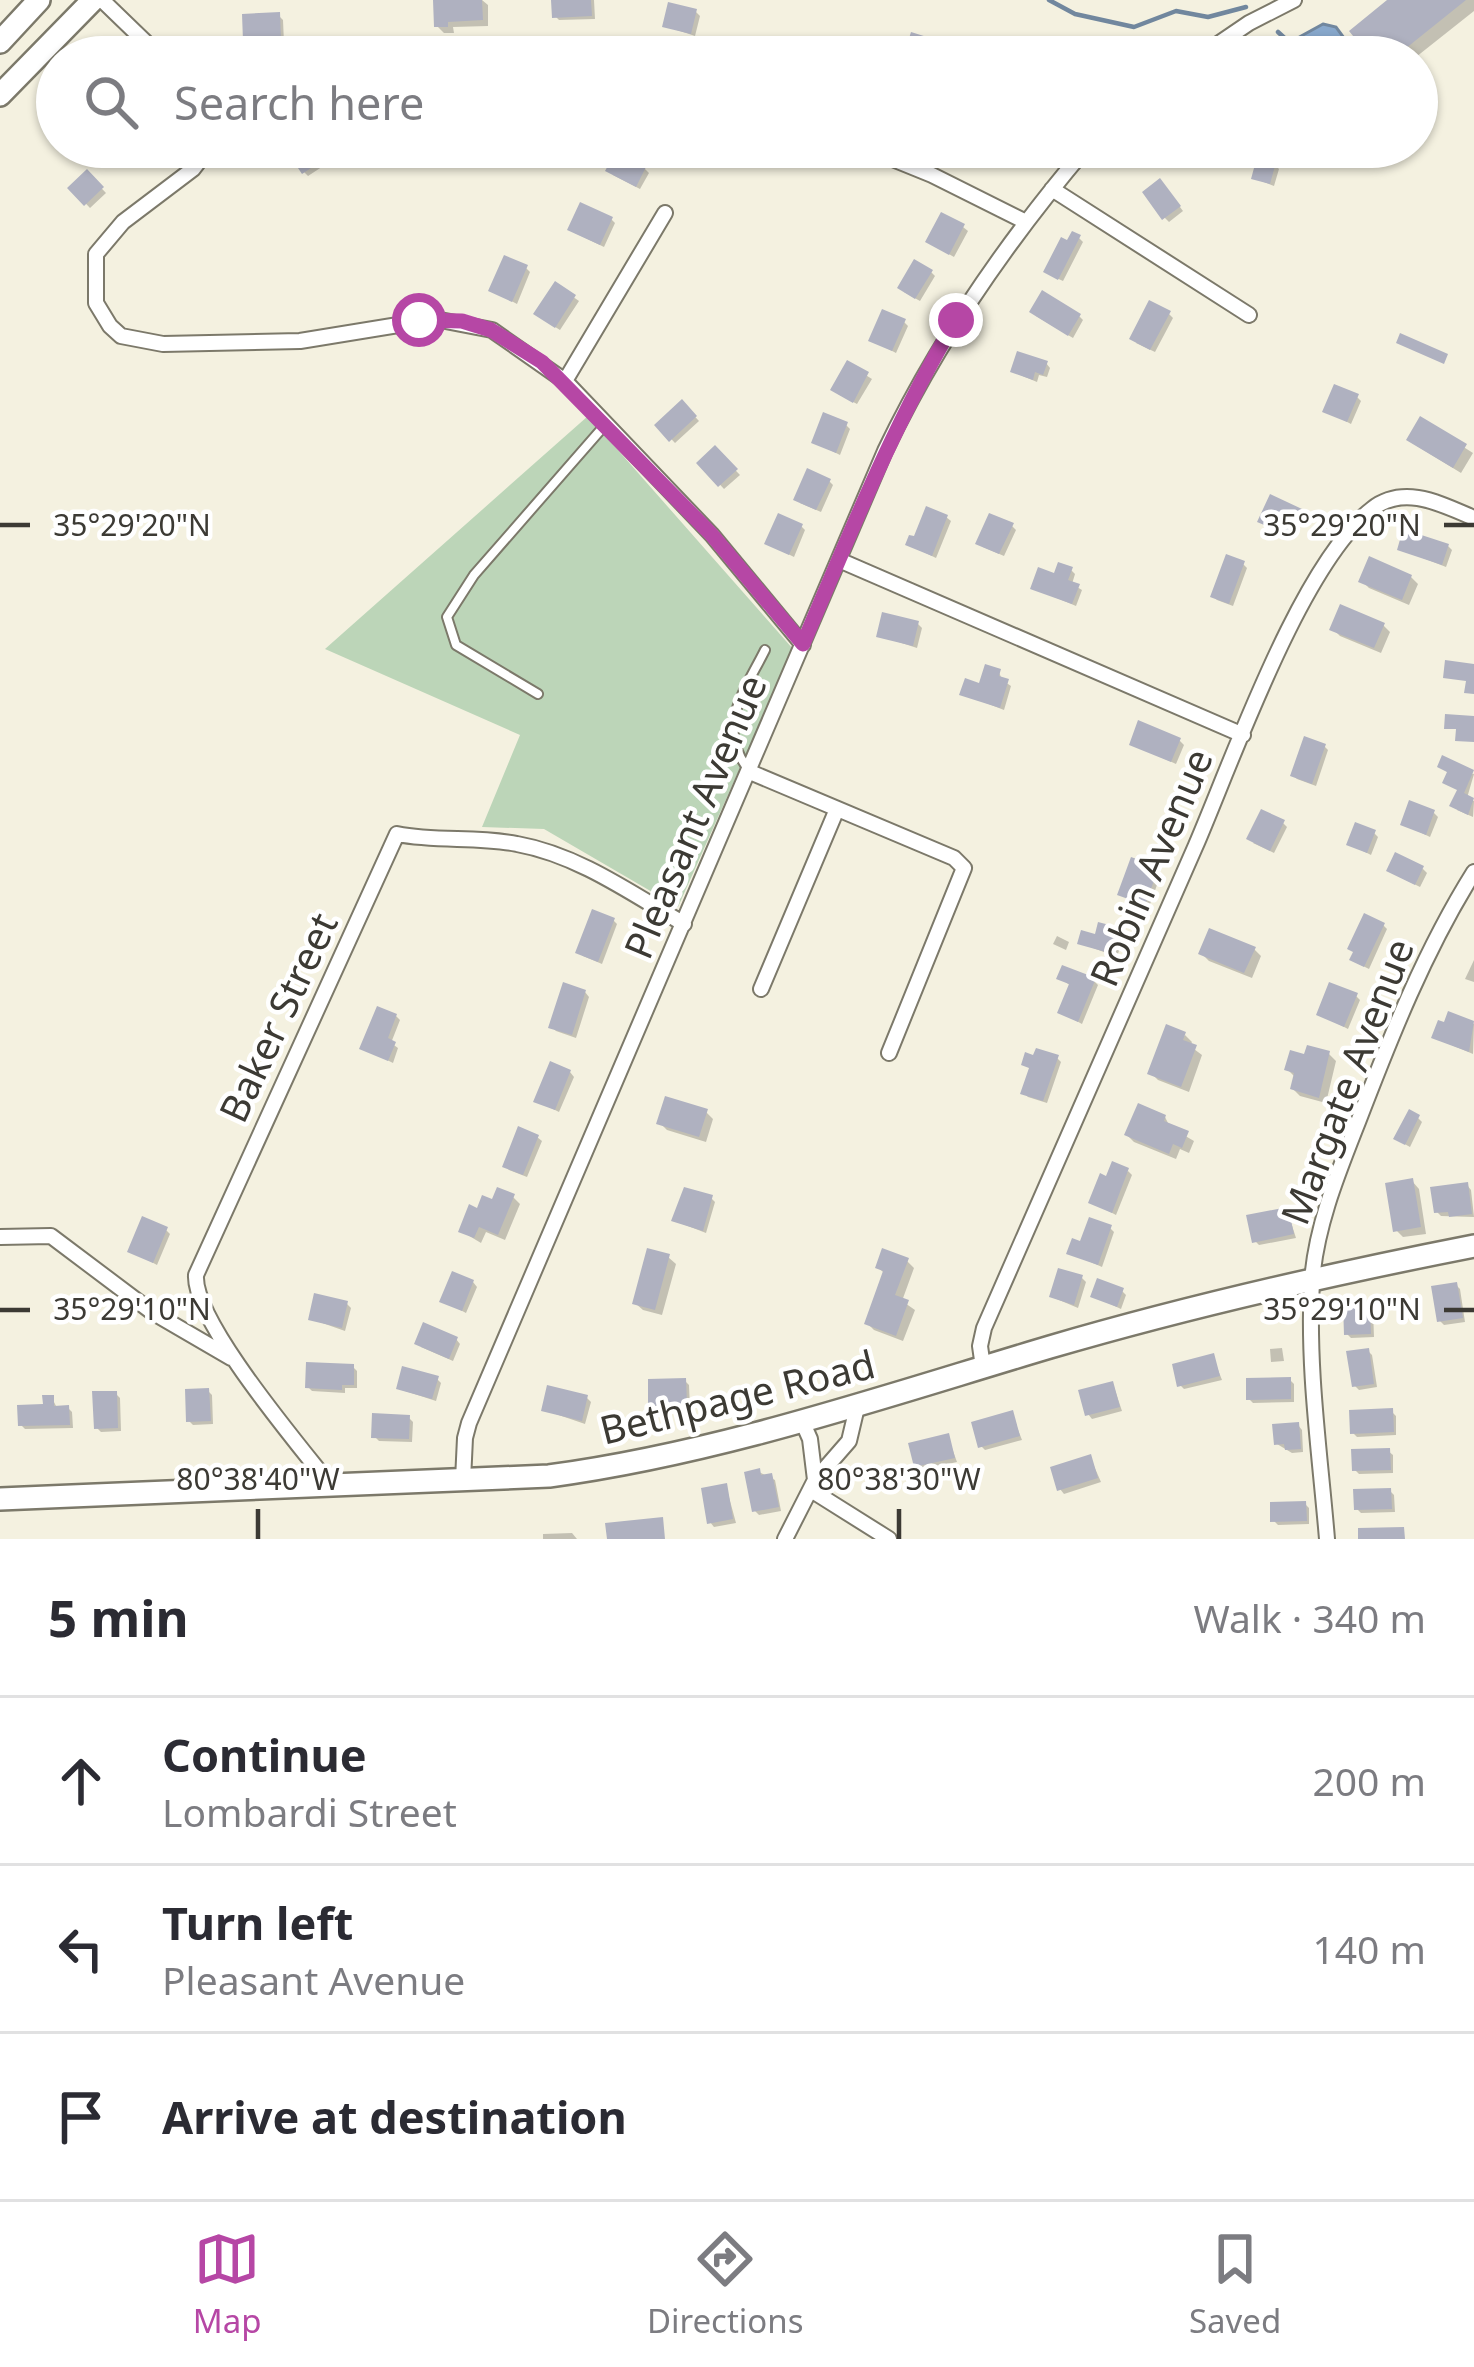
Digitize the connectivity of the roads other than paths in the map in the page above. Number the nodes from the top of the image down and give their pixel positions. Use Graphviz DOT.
graph roads {
  1 [pos="40,0"];
  2 [pos="97,0"];
  3 [pos="1294,0"];
  4 [pos="60,36"];
  5 [pos="137,36"];
  6 [pos="1230,36"];
  7 [pos="0,42"];
  8 [pos="36,60"];
  9 [pos="0,95"];
  10 [pos="194,168"];
  11 [pos="913,168"];
  12 [pos="1070,168"];
  13 [pos="1052,189"];
  14 [pos="665,213"];
  15 [pos="1026,222"];
  16 [pos="1249,315"];
  17 [pos="565,381"];
  18 [pos="606,424"];
  19 [pos="1474,518"];
  20 [pos="839,560"];
  21 [pos="803,644"];
  22 [pos="765,650"];
  23 [pos="538,694"];
  24 [pos="1243,735"];
  25 [pos="750,772"];
  26 [pos="837,809"];
  27 [pos="1474,872"];
  28 [pos="684,924"];
  29 [pos="761,989"];
  30 [pos="889,1053"];
  31 [pos="0,1237"];
  32 [pos="1474,1246"];
  33 [pos="1312,1278"];
  34 [pos="235,1360"];
  35 [pos="983,1367"];
  36 [pos="858,1403"];
  37 [pos="802,1421"];
  38 [pos="463,1480"];
  39 [pos="813,1485"];
  40 [pos="331,1486"];
  41 [pos="0,1499"];
  42 [pos="785,1539"];
  43 [pos="889,1539"];
  44 [pos="1327,1539"];
  1 -- 7 [label="street"];
  2 -- 4 [label="street"];
  2 -- 5 [label="street"];
  3 -- 6 [label="street"];
  8 -- 9 [label="street"];
  10 -- 17 [label="street"];
  11 -- 15 [label="street"];
  12 -- 13 [label="street, Pleasant Avenue"];
  13 -- 15 [label="street, Pleasant Avenue"];
  13 -- 16 [label="street"];
  14 -- 17 [label="street"];
  15 -- 20 [label="street, Pleasant Avenue"];
  17 -- 18 [label="street"];
  18 -- 21 [label="street"];
  18 -- 23 [label="lane"];
  19 -- 24 [label="street, Robin Avenue"];
  20 -- 21 [label="street, Pleasant Avenue"];
  20 -- 24 [label="street"];
  21 -- 25 [label="street, Pleasant Avenue"];
  22 -- 25 [label="lane"];
  24 -- 35 [label="street, Robin Avenue"];
  25 -- 26 [label="street"];
  25 -- 28 [label="street, Pleasant Avenue"];
  26 -- 29 [label="street"];
  26 -- 30 [label="street"];
  27 -- 33 [label="street, Margate Avenue"];
  28 -- 34 [label="street, Baker Street"];
  28 -- 38 [label="street, Pleasant Avenue"];
  31 -- 34 [label="street"];
  32 -- 33 [label="street, Bethpage Road"];
  33 -- 35 [label="street, Bethpage Road"];
  33 -- 44 [label="street, Margate Avenue"];
  34 -- 40 [label="street, Baker Street"];
  35 -- 36 [label="street, Bethpage Road"];
  36 -- 37 [label="street, Bethpage Road"];
  36 -- 39 [label="street"];
  37 -- 38 [label="street, Bethpage Road"];
  37 -- 39 [label="street"];
  38 -- 40 [label="street, Bethpage Road"];
  39 -- 42 [label="street"];
  39 -- 43 [label="street"];
  40 -- 41 [label="street, Bethpage Road"];
}
